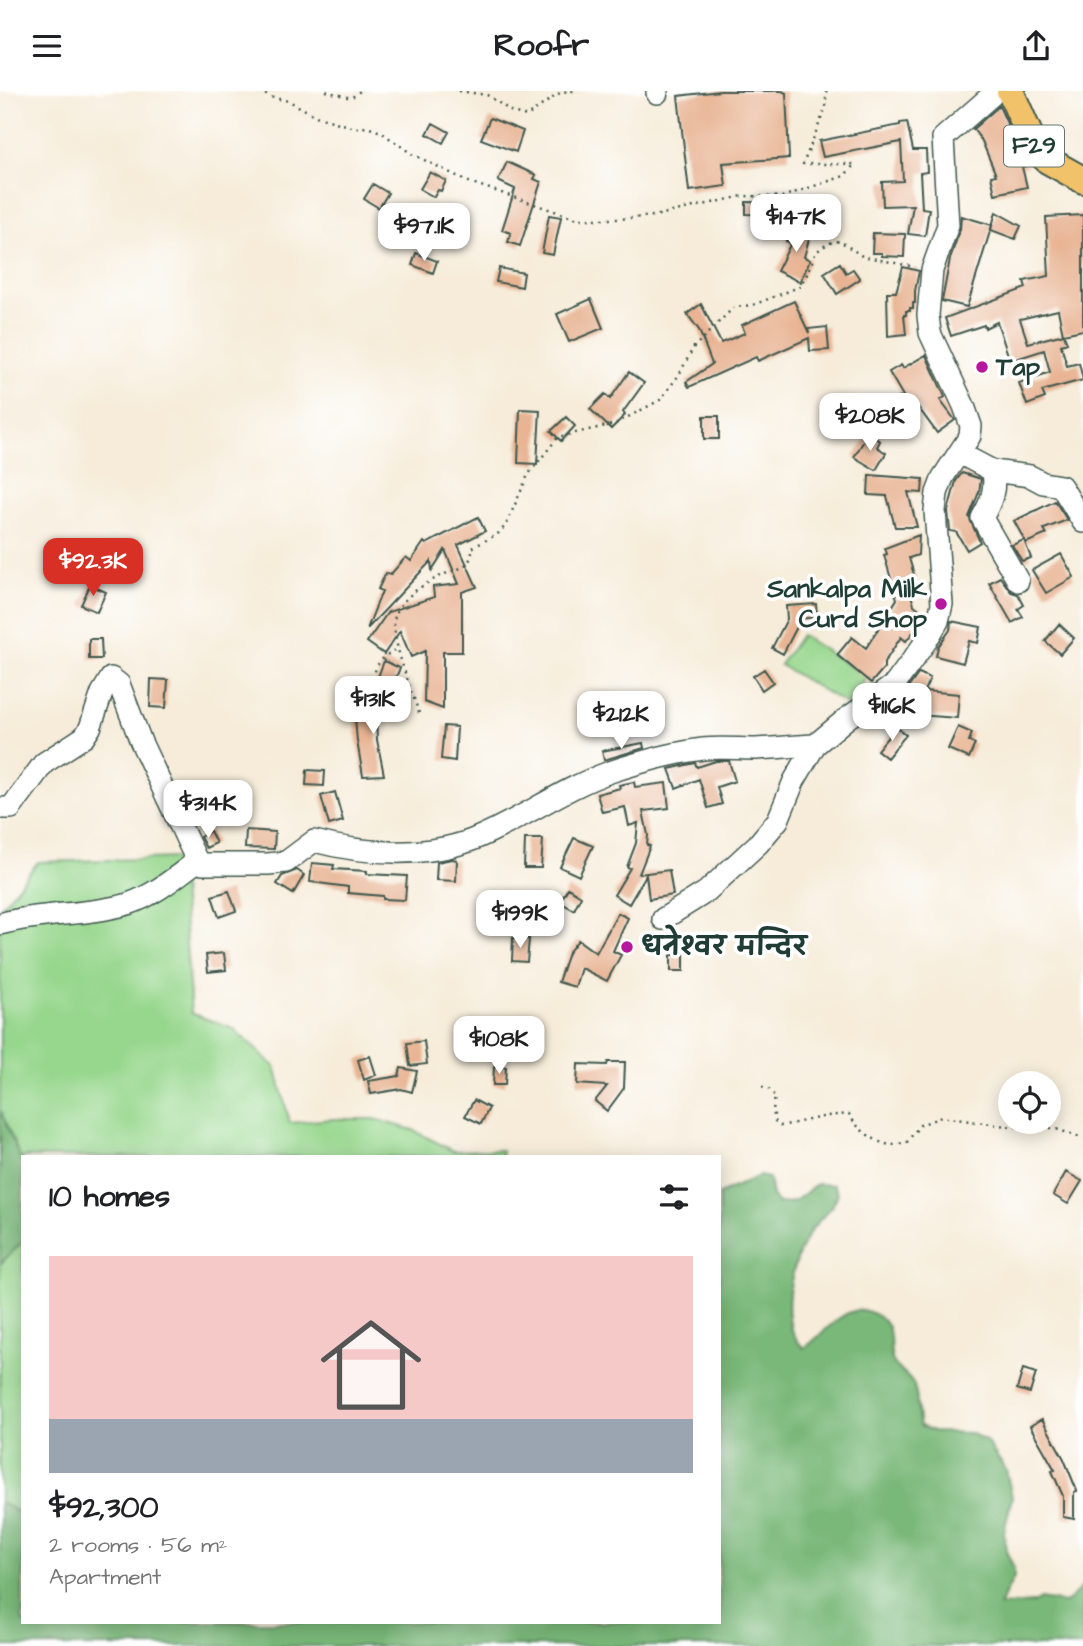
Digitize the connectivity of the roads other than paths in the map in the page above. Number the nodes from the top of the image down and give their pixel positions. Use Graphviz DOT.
graph roads {
  1 [pos="993,91"];
  2 [pos="1010,91"];
  3 [pos="1083,180"];
  4 [pos="959,453"];
  5 [pos="993,471"];
  6 [pos="1083,522"];
  7 [pos="1018,581"];
  8 [pos="815,745"];
  9 [pos="0,808"];
  10 [pos="197,861"];
  11 [pos="663,919"];
  12 [pos="0,924"];
  1 -- 4 [label="street"];
  2 -- 3 [label="main road, F29"];
  4 -- 5 [label="street"];
  4 -- 8 [label="street"];
  5 -- 6 [label="street"];
  5 -- 7 [label="street"];
  8 -- 10 [label="street"];
  8 -- 11 [label="street"];
  9 -- 10 [label="street"];
  10 -- 12 [label="street"];
}
